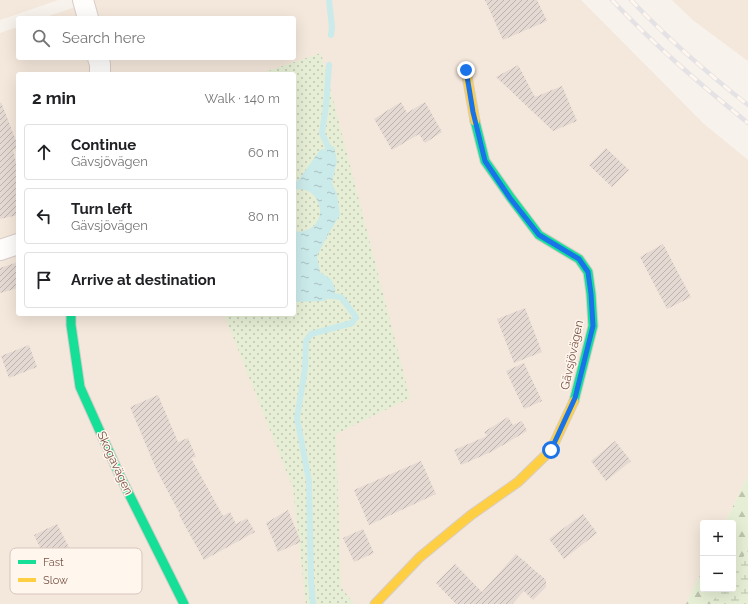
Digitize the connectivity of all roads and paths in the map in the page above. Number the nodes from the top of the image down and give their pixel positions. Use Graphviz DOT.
graph roads {
  1 [pos="83,0"];
  2 [pos="87,16"];
  3 [pos="99,60"];
  4 [pos="466,70"];
  5 [pos="100,72"];
  6 [pos="16,245"];
  7 [pos="0,250"];
  8 [pos="71,316"];
  9 [pos="184,604"];
  10 [pos="375,604"];
  1 -- 2 [label="street"];
  3 -- 5 [label="street"];
  4 -- 10 [label="street, Gävsjövägen"];
  6 -- 7 [label="street"];
  8 -- 9 [label="street, Skogavägen"];
}
